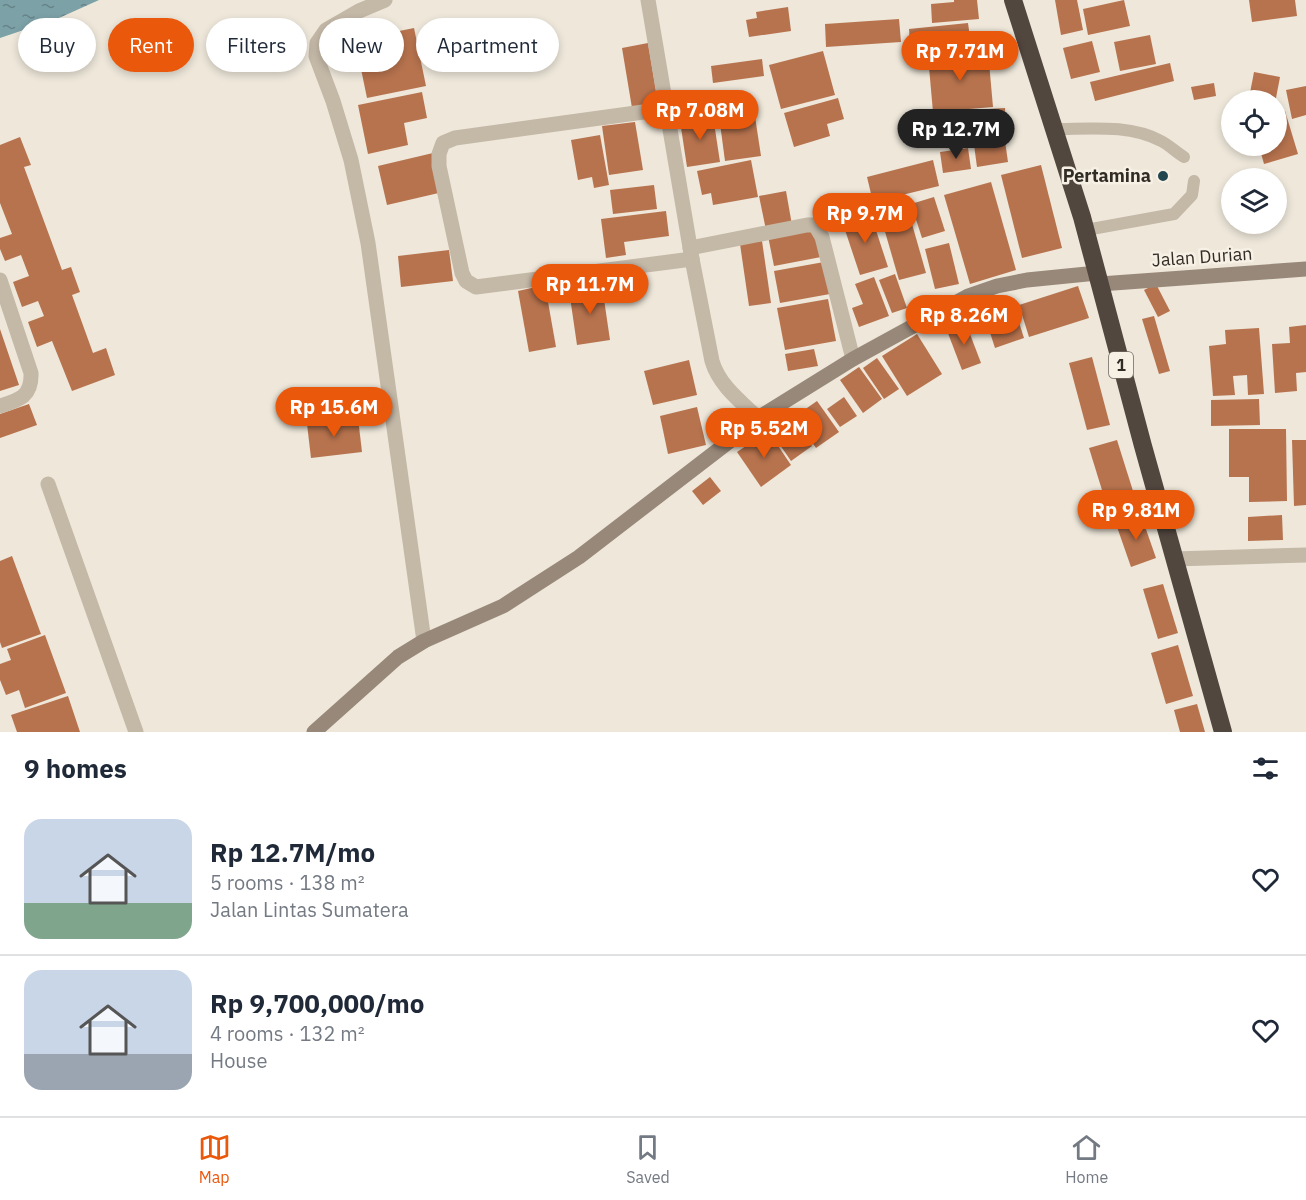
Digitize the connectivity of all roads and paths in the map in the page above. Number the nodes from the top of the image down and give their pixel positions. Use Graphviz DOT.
graph roads {
  1 [pos="385,0"];
  2 [pos="648,0"];
  3 [pos="1013,0"];
  4 [pos="665,109"];
  5 [pos="1054,129"];
  6 [pos="1184,157"];
  7 [pos="1194,181"];
  8 [pos="1086,230"];
  9 [pos="691,254"];
  10 [pos="1306,269"];
  11 [pos="1098,278"];
  12 [pos="0,280"];
  13 [pos="853,359"];
  14 [pos="0,406"];
  15 [pos="758,418"];
  16 [pos="48,484"];
  17 [pos="1306,555"];
  18 [pos="1174,559"];
  19 [pos="424,642"];
  20 [pos="136,732"];
  21 [pos="314,732"];
  22 [pos="1222,732"];
  1 -- 19 [label="street"];
  2 -- 4 [label="street"];
  3 -- 5 [label="highway, 1"];
  4 -- 9 [label="street"];
  4 -- 9 [label="street"];
  5 -- 6 [label="lane"];
  5 -- 8 [label="highway, 1"];
  7 -- 8 [label="lane"];
  8 -- 11 [label="highway, 1"];
  9 -- 13 [label="street"];
  9 -- 15 [label="street"];
  10 -- 11 [label="street, Jalan Durian"];
  11 -- 13 [label="street, Jalan Durian"];
  11 -- 18 [label="highway, 1"];
  12 -- 14 [label="street"];
  13 -- 15 [label="street, Jalan Durian"];
  15 -- 19 [label="street, Jalan Durian"];
  16 -- 20 [label="street"];
  17 -- 18 [label="street"];
  18 -- 22 [label="highway, 1"];
  19 -- 21 [label="street, Jalan Durian"];
}
